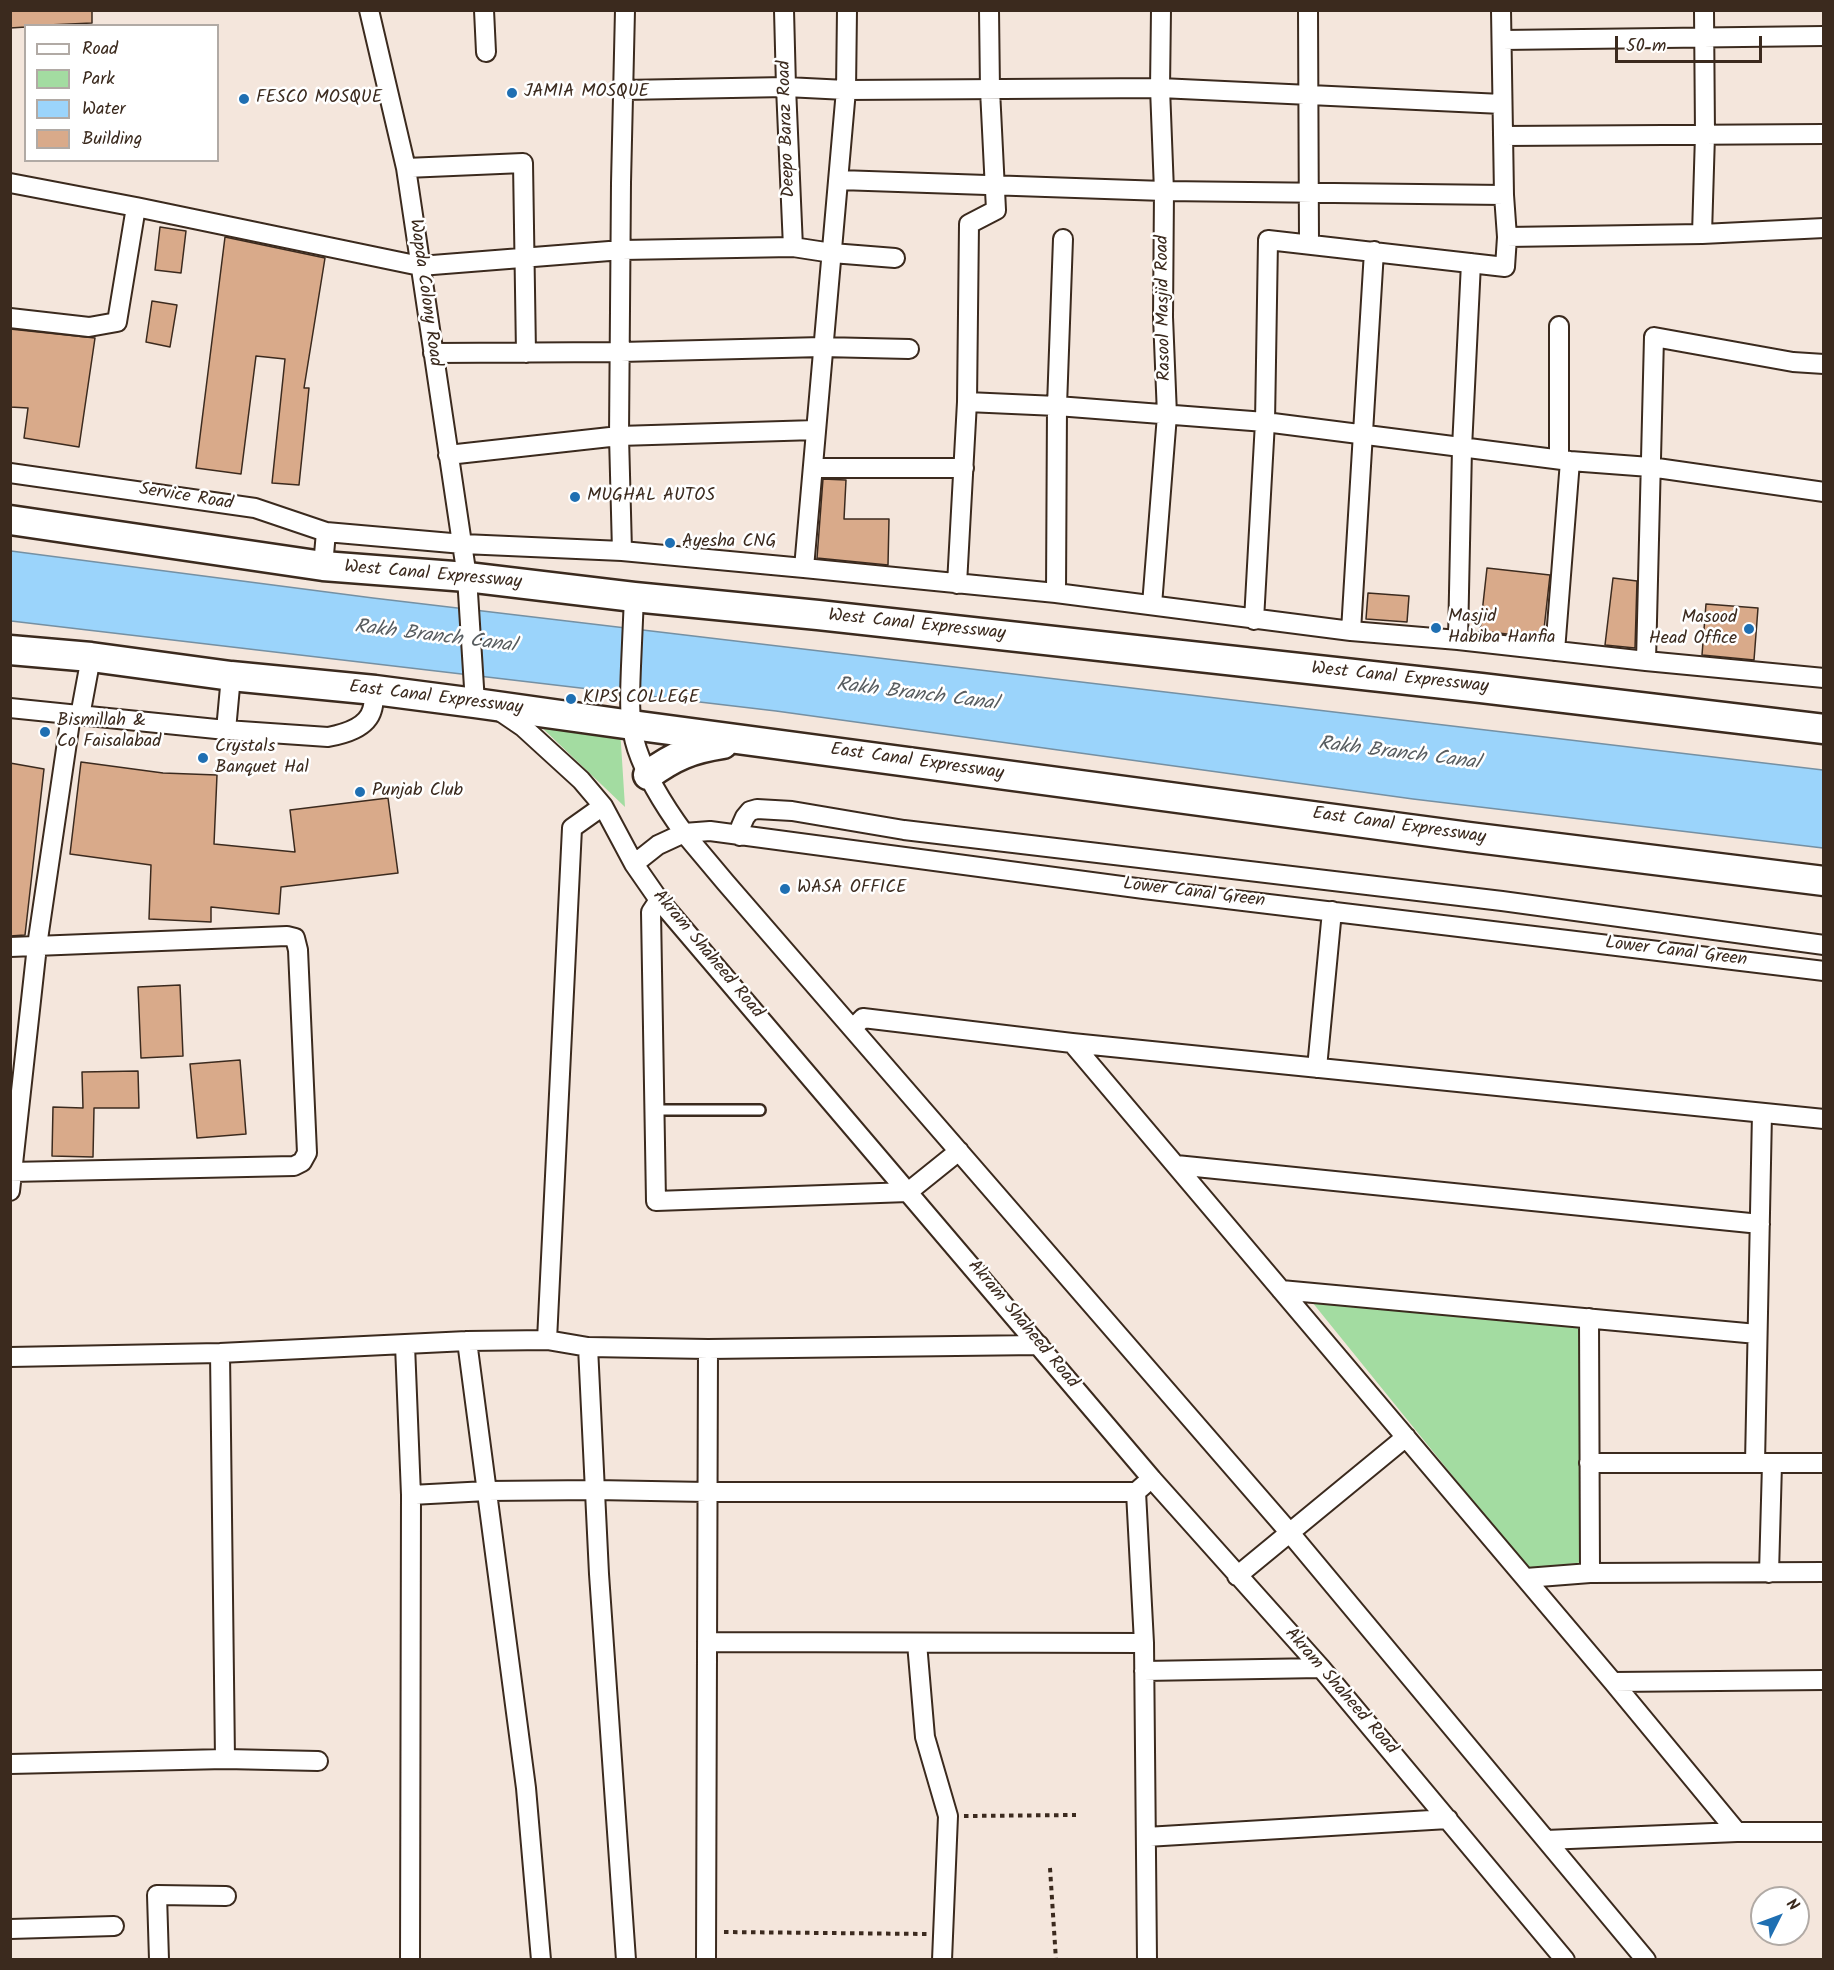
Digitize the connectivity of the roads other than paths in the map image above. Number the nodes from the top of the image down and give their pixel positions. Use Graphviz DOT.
graph roads {
  1 [pos="369,10"];
  2 [pos="484,10"];
  3 [pos="624,10"];
  4 [pos="784,10"];
  5 [pos="847,10"];
  6 [pos="989,10"];
  7 [pos="1161,10"];
  8 [pos="1308,10"];
  9 [pos="1502,10"];
  10 [pos="1704,10"];
  11 [pos="1824,36"];
  12 [pos="1705,37"];
  13 [pos="1502,40"];
  14 [pos="486,52"];
  15 [pos="786,87"];
  16 [pos="1160,88"];
  17 [pos="623,90"];
  18 [pos="846,90"];
  19 [pos="990,90"];
  20 [pos="1308,94"];
  21 [pos="1502,104"];
  22 [pos="1824,134"];
  23 [pos="1705,135"];
  24 [pos="1503,136"];
  25 [pos="406,168"];
  26 [pos="839,180"];
  27 [pos="10,183"];
  28 [pos="995,185"];
  29 [pos="1164,191"];
  30 [pos="1308,194"];
  31 [pos="1504,195"];
  32 [pos="136,207"];
  33 [pos="1824,228"];
  34 [pos="1702,234"];
  35 [pos="1507,237"];
  36 [pos="1064,239"];
  37 [pos="1309,244"];
  38 [pos="793,247"];
  39 [pos="622,250"];
  40 [pos="1374,251"];
  41 [pos="832,253"];
  42 [pos="524,258"];
  43 [pos="896,258"];
  44 [pos="1471,263"];
  45 [pos="420,266"];
  46 [pos="10,318"];
  47 [pos="1559,326"];
  48 [pos="822,347"];
  49 [pos="909,350"];
  50 [pos="621,352"];
  51 [pos="433,353"];
  52 [pos="526,353"];
  53 [pos="1824,364"];
  54 [pos="967,402"];
  55 [pos="1057,406"];
  56 [pos="1167,415"];
  57 [pos="1265,422"];
  58 [pos="816,430"];
  59 [pos="1364,435"];
  60 [pos="619,436"];
  61 [pos="1462,448"];
  62 [pos="448,455"];
  63 [pos="1564,460"];
  64 [pos="1650,467"];
  65 [pos="814,468"];
  66 [pos="964,468"];
  67 [pos="10,473"];
  68 [pos="1824,492"];
  69 [pos="10,520"];
  70 [pos="326,532"];
  71 [pos="463,544"];
  72 [pos="622,551"];
  73 [pos="323,566"];
  74 [pos="804,568"];
  75 [pos="957,584"];
  76 [pos="468,587"];
  77 [pos="1056,593"];
  78 [pos="634,605"];
  79 [pos="1152,605"];
  80 [pos="1254,620"];
  81 [pos="1351,631"];
  82 [pos="1458,640"];
  83 [pos="10,650"];
  84 [pos="1555,651"];
  85 [pos="91,657"];
  86 [pos="1646,661"];
  87 [pos="231,676"];
  88 [pos="1824,678"];
  89 [pos="375,690"];
  90 [pos="474,695"];
  91 [pos="10,708"];
  92 [pos="631,714"];
  93 [pos="76,716"];
  94 [pos="1824,729"];
  95 [pos="226,730"];
  96 [pos="790,747"];
  97 [pos="648,775"];
  98 [pos="603,806"];
  99 [pos="684,832"];
  100 [pos="740,836"];
  101 [pos="634,864"];
  102 [pos="1824,881"];
  103 [pos="659,900"];
  104 [pos="1332,911"];
  105 [pos="1824,945"];
  106 [pos="37,946"];
  107 [pos="10,947"];
  108 [pos="1824,971"];
  109 [pos="853,1028"];
  110 [pos="1072,1043"];
  111 [pos="1317,1068"];
  112 [pos="653,1110"];
  113 [pos="760,1110"];
  114 [pos="1762,1113"];
  115 [pos="1824,1119"];
  116 [pos="959,1151"];
  117 [pos="1176,1165"];
  118 [pos="12,1172"];
  119 [pos="10,1191"];
  120 [pos="908,1192"];
  121 [pos="1760,1224"];
  122 [pos="1281,1290"];
  123 [pos="1589,1318"];
  124 [pos="1757,1334"];
  125 [pos="547,1340"];
  126 [pos="467,1341"];
  127 [pos="405,1345"];
  128 [pos="1039,1345"];
  129 [pos="588,1347"];
  130 [pos="708,1349"];
  131 [pos="220,1353"];
  132 [pos="10,1357"];
  133 [pos="1406,1437"];
  134 [pos="1589,1463"];
  135 [pos="1763,1463"];
  136 [pos="1824,1463"];
  137 [pos="1152,1479"];
  138 [pos="595,1490"];
  139 [pos="487,1491"];
  140 [pos="707,1492"];
  141 [pos="1136,1492"];
  142 [pos="411,1495"];
  143 [pos="1290,1533"];
  144 [pos="1824,1572"];
  145 [pos="1590,1573"];
  146 [pos="1769,1574"];
  147 [pos="1238,1576"];
  148 [pos="1526,1578"];
  149 [pos="707,1642"];
  150 [pos="917,1642"];
  151 [pos="1143,1642"];
  152 [pos="1321,1668"];
  153 [pos="1144,1671"];
  154 [pos="1824,1680"];
  155 [pos="1613,1682"];
  156 [pos="225,1759"];
  157 [pos="318,1761"];
  158 [pos="10,1764"];
  159 [pos="1448,1819"];
  160 [pos="1737,1832"];
  161 [pos="1824,1832"];
  162 [pos="1146,1837"];
  163 [pos="1546,1840"];
  164 [pos="225,1896"];
  165 [pos="114,1926"];
  166 [pos="10,1929"];
  167 [pos="159,1959"];
  168 [pos="411,1959"];
  169 [pos="541,1959"];
  170 [pos="626,1959"];
  171 [pos="706,1959"];
  172 [pos="942,1959"];
  173 [pos="1147,1959"];
  174 [pos="1565,1959"];
  175 [pos="1647,1959"];
  1 -- 25 [label="street, Wapda Colony Road"];
  2 -- 14 [label="street"];
  3 -- 17 [label="street"];
  4 -- 15 [label="street, Deepo Baraz Road"];
  5 -- 18 [label="street"];
  6 -- 19 [label="street"];
  7 -- 16 [label="street, Rasool Masjid Road"];
  8 -- 20 [label="street"];
  9 -- 13 [label="street"];
  10 -- 12 [label="street"];
  11 -- 12 [label="street"];
  12 -- 13 [label="street"];
  12 -- 23 [label="street"];
  13 -- 21 [label="street"];
  15 -- 17 [label="street"];
  15 -- 18 [label="street"];
  15 -- 38 [label="street, Deepo Baraz Road"];
  16 -- 19 [label="street"];
  16 -- 20 [label="street"];
  16 -- 29 [label="street, Rasool Masjid Road"];
  17 -- 39 [label="street"];
  18 -- 19 [label="street"];
  18 -- 26 [label="street"];
  19 -- 28 [label="street"];
  20 -- 21 [label="street"];
  20 -- 30 [label="street"];
  21 -- 24 [label="street"];
  22 -- 23 [label="street"];
  23 -- 24 [label="street"];
  23 -- 34 [label="street"];
  24 -- 31 [label="street"];
  25 -- 42 [label="street"];
  25 -- 45 [label="street, Wapda Colony Road"];
  26 -- 28 [label="street"];
  26 -- 41 [label="street"];
  27 -- 32 [label="street"];
  28 -- 29 [label="street"];
  28 -- 54 [label="street"];
  29 -- 30 [label="street"];
  29 -- 56 [label="street, Rasool Masjid Road"];
  30 -- 31 [label="street"];
  30 -- 37 [label="street"];
  31 -- 35 [label="street"];
  32 -- 45 [label="street"];
  32 -- 46 [label="street"];
  33 -- 34 [label="street"];
  34 -- 35 [label="street"];
  35 -- 44 [label="street"];
  36 -- 55 [label="street"];
  37 -- 40 [label="street"];
  37 -- 57 [label="street"];
  38 -- 39 [label="street"];
  38 -- 41 [label="street"];
  39 -- 42 [label="street"];
  39 -- 50 [label="street"];
  40 -- 44 [label="street"];
  40 -- 59 [label="street"];
  41 -- 43 [label="street"];
  41 -- 48 [label="street"];
  42 -- 45 [label="street"];
  42 -- 52 [label="street"];
  44 -- 61 [label="street"];
  45 -- 51 [label="street, Wapda Colony Road"];
  47 -- 63 [label="street"];
  48 -- 49 [label="street"];
  48 -- 50 [label="street"];
  48 -- 58 [label="street"];
  50 -- 52 [label="street"];
  50 -- 60 [label="street"];
  51 -- 52 [label="street"];
  51 -- 62 [label="street, Wapda Colony Road"];
  53 -- 64 [label="street"];
  54 -- 55 [label="street"];
  54 -- 66 [label="street"];
  55 -- 56 [label="street"];
  55 -- 77 [label="street"];
  56 -- 57 [label="street"];
  56 -- 79 [label="street, Rasool Masjid Road"];
  57 -- 59 [label="street"];
  57 -- 80 [label="street"];
  58 -- 60 [label="street"];
  58 -- 65 [label="street"];
  59 -- 61 [label="street"];
  59 -- 81 [label="street"];
  60 -- 62 [label="street"];
  60 -- 72 [label="street"];
  61 -- 63 [label="street"];
  61 -- 82 [label="street"];
  62 -- 71 [label="street, Wapda Colony Road"];
  63 -- 64 [label="street"];
  63 -- 84 [label="street"];
  64 -- 68 [label="street"];
  64 -- 86 [label="street"];
  65 -- 66 [label="street"];
  65 -- 74 [label="street"];
  66 -- 75 [label="street"];
  67 -- 70 [label="street, Service Road"];
  69 -- 73 [label="main road, West Canal Expressway"];
  70 -- 71 [label="street, Service Road"];
  70 -- 73 [label="street"];
  71 -- 72 [label="street"];
  71 -- 76 [label="street, Wapda Colony Road"];
  72 -- 74 [label="street"];
  73 -- 76 [label="main road, West Canal Expressway"];
  74 -- 75 [label="street"];
  75 -- 77 [label="street"];
  76 -- 78 [label="main road, West Canal Expressway"];
  76 -- 90 [label="street, Wapda Colony Road"];
  77 -- 79 [label="street"];
  78 -- 92 [label="street"];
  78 -- 94 [label="main road, West Canal Expressway"];
  79 -- 80 [label="street"];
  80 -- 81 [label="street"];
  81 -- 82 [label="street"];
  82 -- 84 [label="street"];
  83 -- 85 [label="main road, East Canal Expressway"];
  84 -- 86 [label="street"];
  85 -- 87 [label="main road, East Canal Expressway"];
  85 -- 93 [label="street"];
  86 -- 88 [label="street"];
  87 -- 89 [label="main road, East Canal Expressway"];
  87 -- 95 [label="street"];
  89 -- 90 [label="main road, East Canal Expressway"];
  89 -- 95 [label="street"];
  90 -- 92 [label="main road, East Canal Expressway"];
  90 -- 98 [label="street, Akram Shaheed Road"];
  91 -- 93 [label="street"];
  92 -- 96 [label="main road, East Canal Expressway"];
  92 -- 97 [label="street"];
  93 -- 95 [label="street"];
  93 -- 106 [label="street"];
  96 -- 97 [label="main road"];
  96 -- 102 [label="main road, East Canal Expressway"];
  97 -- 99 [label="street"];
  98 -- 101 [label="street, Akram Shaheed Road"];
  98 -- 125 [label="street"];
  99 -- 100 [label="street, Lower Canal Green"];
  99 -- 101 [label="street"];
  99 -- 109 [label="street"];
  100 -- 104 [label="street, Lower Canal Green"];
  100 -- 105 [label="street"];
  101 -- 103 [label="street, Akram Shaheed Road"];
  103 -- 112 [label="street"];
  103 -- 120 [label="street, Akram Shaheed Road"];
  104 -- 108 [label="street, Lower Canal Green"];
  104 -- 111 [label="street"];
  106 -- 107 [label="street"];
  106 -- 118 [label="street"];
  106 -- 118 [label="street"];
  109 -- 110 [label="street"];
  109 -- 116 [label="street"];
  110 -- 111 [label="street"];
  110 -- 117 [label="street"];
  111 -- 114 [label="street"];
  112 -- 113 [label="lane"];
  112 -- 120 [label="street"];
  114 -- 115 [label="street"];
  114 -- 121 [label="street"];
  116 -- 120 [label="street"];
  116 -- 143 [label="street"];
  117 -- 121 [label="street"];
  117 -- 122 [label="street"];
  118 -- 119 [label="street"];
  120 -- 128 [label="street, Akram Shaheed Road"];
  121 -- 124 [label="street"];
  122 -- 123 [label="street"];
  122 -- 133 [label="street"];
  123 -- 124 [label="street"];
  123 -- 134 [label="street"];
  124 -- 135 [label="street"];
  125 -- 126 [label="street"];
  125 -- 129 [label="street"];
  126 -- 127 [label="street"];
  126 -- 139 [label="street"];
  127 -- 131 [label="street"];
  127 -- 142 [label="street"];
  128 -- 130 [label="street"];
  128 -- 137 [label="street, Akram Shaheed Road"];
  129 -- 130 [label="street"];
  129 -- 138 [label="street"];
  130 -- 140 [label="street"];
  131 -- 132 [label="street"];
  131 -- 156 [label="street"];
  133 -- 143 [label="street"];
  133 -- 148 [label="street"];
  134 -- 135 [label="street"];
  134 -- 145 [label="street"];
  135 -- 136 [label="street"];
  135 -- 146 [label="street"];
  137 -- 141 [label="street"];
  137 -- 147 [label="street, Akram Shaheed Road"];
  138 -- 139 [label="street"];
  138 -- 140 [label="street"];
  138 -- 170 [label="street"];
  139 -- 142 [label="street"];
  139 -- 169 [label="street"];
  140 -- 141 [label="street"];
  140 -- 149 [label="street"];
  141 -- 151 [label="street"];
  142 -- 168 [label="street"];
  143 -- 147 [label="street"];
  143 -- 163 [label="street"];
  144 -- 146 [label="street"];
  145 -- 146 [label="street"];
  145 -- 148 [label="street"];
  147 -- 152 [label="street, Akram Shaheed Road"];
  148 -- 155 [label="street"];
  149 -- 150 [label="street"];
  149 -- 171 [label="street"];
  150 -- 151 [label="street"];
  150 -- 172 [label="street"];
  151 -- 153 [label="street"];
  152 -- 153 [label="street"];
  152 -- 159 [label="street, Akram Shaheed Road"];
  153 -- 162 [label="street"];
  154 -- 155 [label="street"];
  155 -- 160 [label="street"];
  156 -- 157 [label="street"];
  156 -- 158 [label="street"];
  159 -- 162 [label="street"];
  159 -- 174 [label="street, Akram Shaheed Road"];
  160 -- 161 [label="street"];
  160 -- 163 [label="street"];
  162 -- 173 [label="street"];
  163 -- 175 [label="street"];
  164 -- 167 [label="street"];
  165 -- 166 [label="street"];
}
